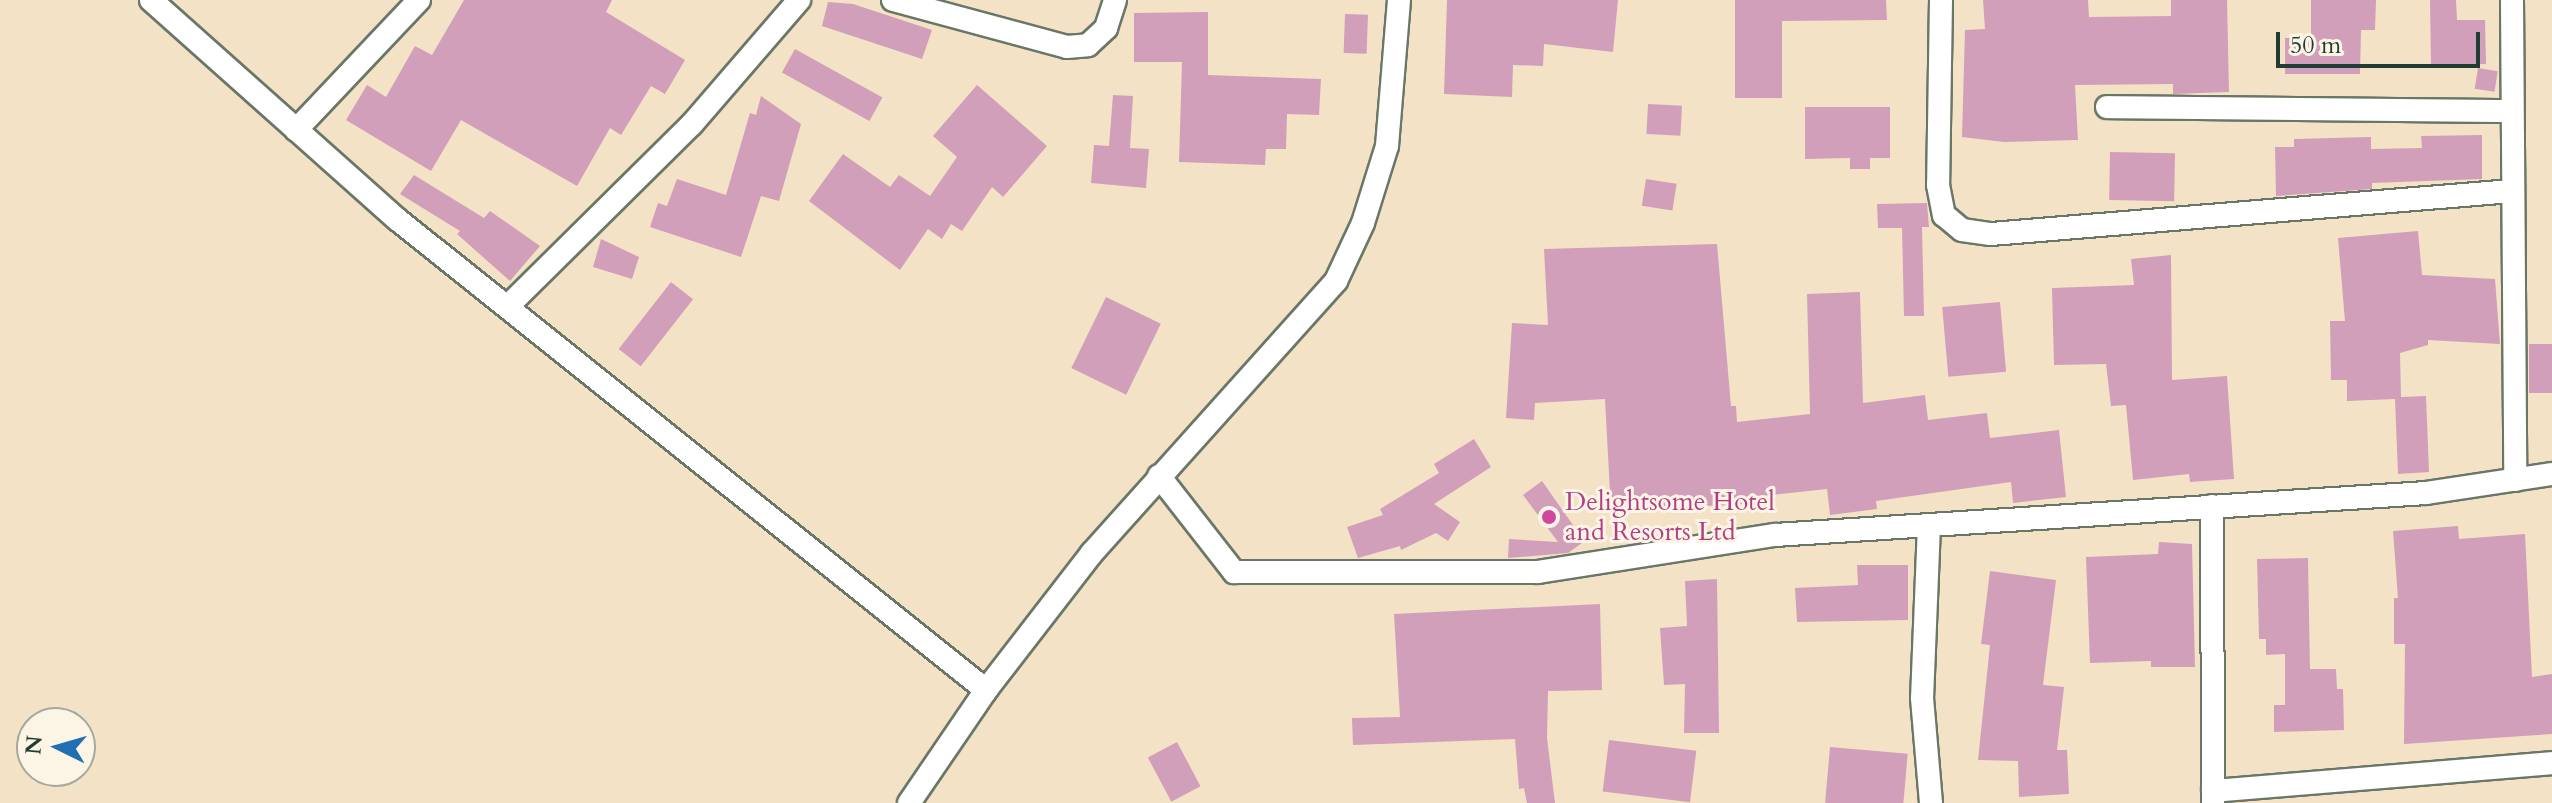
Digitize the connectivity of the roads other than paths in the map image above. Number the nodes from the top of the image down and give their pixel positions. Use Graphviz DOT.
graph roads {
  1 [pos="151,0"];
  2 [pos="419,0"];
  3 [pos="799,0"];
  4 [pos="893,0"];
  5 [pos="1115,0"];
  6 [pos="1399,0"];
  7 [pos="1941,0"];
  8 [pos="2512,0"];
  9 [pos="2107,107"];
  10 [pos="2512,111"];
  11 [pos="296,130"];
  12 [pos="2512,191"];
  13 [pos="509,305"];
  14 [pos="2552,474"];
  15 [pos="1159,476"];
  16 [pos="2515,480"];
  17 [pos="2212,506"];
  18 [pos="1929,525"];
  19 [pos="986,690"];
  20 [pos="2552,763"];
  21 [pos="2213,797"];
  22 [pos="909,803"];
  23 [pos="1931,803"];
  1 -- 11 [label="street"];
  2 -- 11 [label="street"];
  3 -- 13 [label="street"];
  4 -- 5 [label="street"];
  6 -- 15 [label="street"];
  7 -- 12 [label="street"];
  8 -- 10 [label="street"];
  9 -- 10 [label="street"];
  10 -- 12 [label="street"];
  11 -- 13 [label="street"];
  12 -- 16 [label="street"];
  13 -- 19 [label="street"];
  14 -- 16 [label="street"];
  15 -- 18 [label="street"];
  15 -- 19 [label="street"];
  16 -- 17 [label="street"];
  17 -- 18 [label="street"];
  17 -- 21 [label="street"];
  18 -- 23 [label="street"];
  19 -- 22 [label="street"];
  20 -- 21 [label="street"];
}
